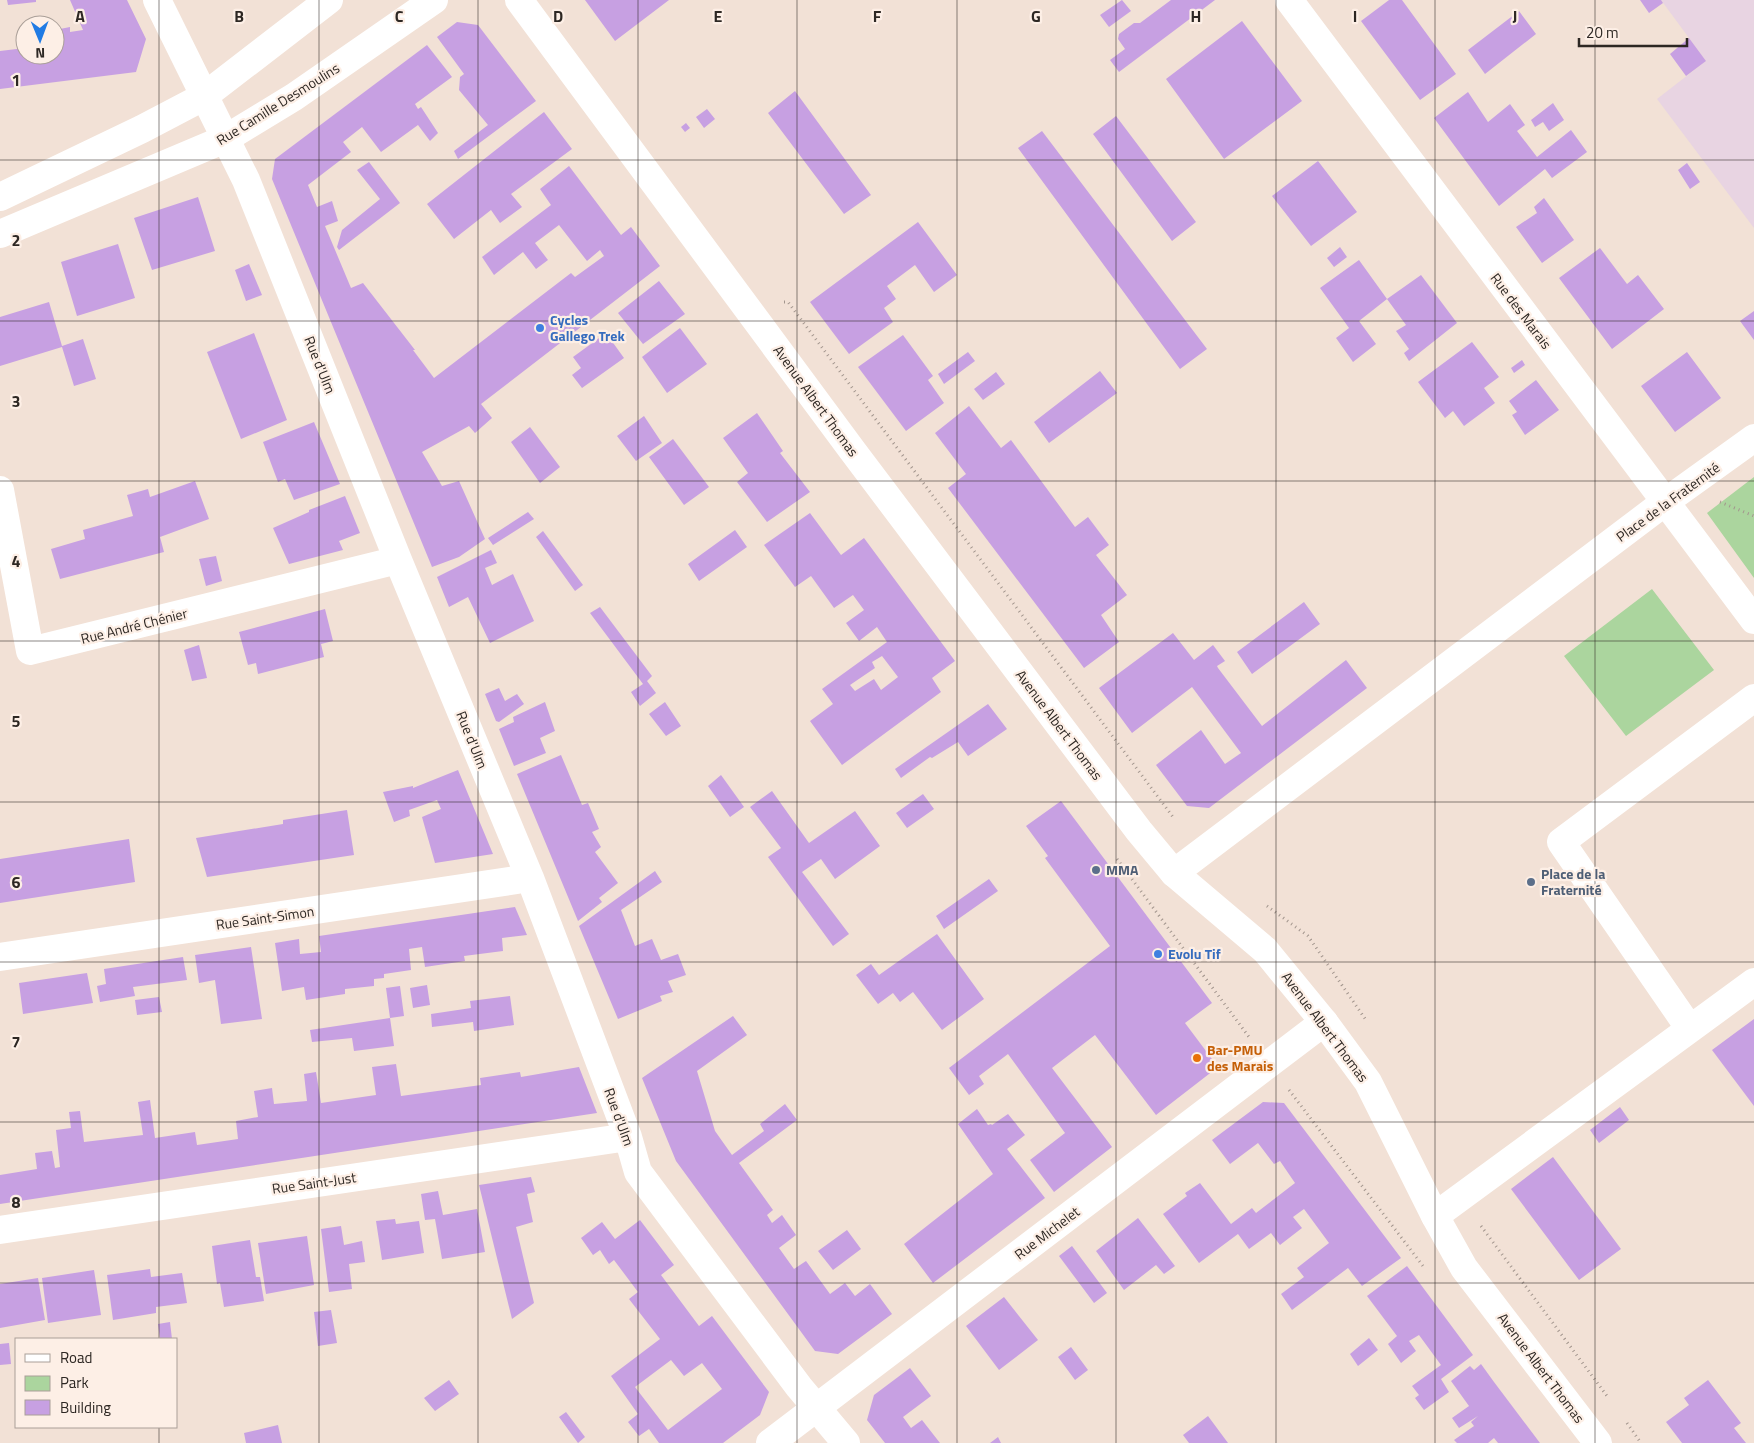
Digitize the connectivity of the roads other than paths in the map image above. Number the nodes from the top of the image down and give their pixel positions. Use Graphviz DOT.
graph roads {
  1 [pos="157,0"];
  2 [pos="328,0"];
  3 [pos="434,0"];
  4 [pos="519,0"];
  5 [pos="1289,0"];
  6 [pos="203,97"];
  7 [pos="225,139"];
  8 [pos="0,197"];
  9 [pos="0,234"];
  10 [pos="1754,438"];
  11 [pos="0,490"];
  12 [pos="1665,502"];
  13 [pos="398,560"];
  14 [pos="1754,620"];
  15 [pos="1754,698"];
  16 [pos="1174,873"];
  17 [pos="530,878"];
  18 [pos="0,957"];
  19 [pos="1754,982"];
  20 [pos="1324,1022"];
  21 [pos="1690,1028"];
  22 [pos="628,1137"];
  23 [pos="1435,1216"];
  24 [pos="0,1230"];
  25 [pos="818,1408"];
  26 [pos="770,1443"];
  27 [pos="846,1443"];
  28 [pos="1598,1443"];
  1 -- 6 [label="street, Rue d'Ulm"];
  2 -- 6 [label="street"];
  3 -- 7 [label="street, Rue Camille Desmoulins"];
  4 -- 16 [label="street, Avenue Albert Thomas"];
  5 -- 12 [label="street, Rue des Marais"];
  6 -- 7 [label="street, Rue d'Ulm"];
  6 -- 8 [label="street"];
  7 -- 9 [label="street, Rue Camille Desmoulins"];
  7 -- 13 [label="street, Rue d'Ulm"];
  10 -- 12 [label="street, Place de la Fraternité"];
  11 -- 13 [label="street, Rue André Chénier"];
  12 -- 14 [label="street, Rue des Marais"];
  12 -- 16 [label="street, Place de la Fraternité"];
  13 -- 17 [label="street, Rue d'Ulm"];
  15 -- 21 [label="street"];
  16 -- 20 [label="street, Avenue Albert Thomas"];
  17 -- 18 [label="street, Rue Saint-Simon"];
  17 -- 22 [label="street, Rue d'Ulm"];
  19 -- 21 [label="street"];
  20 -- 23 [label="street, Avenue Albert Thomas"];
  20 -- 25 [label="street, Rue Michelet"];
  21 -- 23 [label="street"];
  22 -- 24 [label="street, Rue Saint-Just"];
  22 -- 25 [label="street, Rue d'Ulm"];
  23 -- 28 [label="street, Avenue Albert Thomas"];
  25 -- 26 [label="street, Rue Michelet"];
  25 -- 27 [label="street, Rue d'Ulm"];
}
